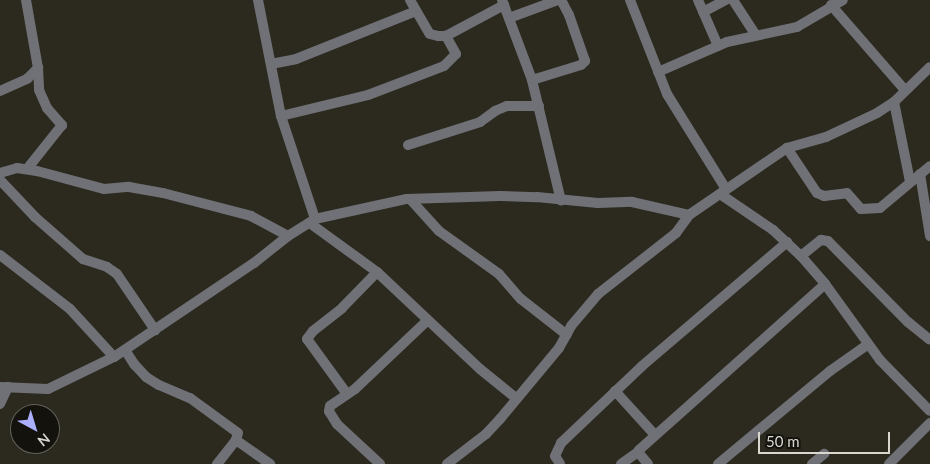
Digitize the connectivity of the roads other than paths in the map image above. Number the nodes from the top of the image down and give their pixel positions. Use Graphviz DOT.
graph roads {
  1 [pos="26,0"];
  2 [pos="258,0"];
  3 [pos="410,0"];
  4 [pos="560,0"];
  5 [pos="630,0"];
  6 [pos="698,0"];
  7 [pos="726,0"];
  8 [pos="733,0"];
  9 [pos="838,2"];
  10 [pos="503,3"];
  11 [pos="416,10"];
  12 [pos="703,12"];
  13 [pos="509,18"];
  14 [pos="755,34"];
  15 [pos="446,36"];
  16 [pos="718,46"];
  17 [pos="271,64"];
  18 [pos="930,67"];
  19 [pos="38,68"];
  20 [pos="658,72"];
  21 [pos="532,80"];
  22 [pos="905,90"];
  23 [pos="0,91"];
  24 [pos="894,102"];
  25 [pos="539,106"];
  26 [pos="281,116"];
  27 [pos="408,144"];
  28 [pos="787,148"];
  29 [pos="930,166"];
  30 [pos="27,169"];
  31 [pos="0,172"];
  32 [pos="920,174"];
  33 [pos="0,180"];
  34 [pos="910,181"];
  35 [pos="723,191"];
  36 [pos="410,199"];
  37 [pos="562,201"];
  38 [pos="689,215"];
  39 [pos="313,221"];
  40 [pos="288,236"];
  41 [pos="930,236"];
  42 [pos="787,242"];
  43 [pos="0,255"];
  44 [pos="801,256"];
  45 [pos="377,272"];
  46 [pos="825,284"];
  47 [pos="427,321"];
  48 [pos="155,330"];
  49 [pos="567,334"];
  50 [pos="930,340"];
  51 [pos="867,345"];
  52 [pos="125,350"];
  53 [pos="114,357"];
  54 [pos="4,387"];
  55 [pos="615,391"];
  56 [pos="347,394"];
  57 [pos="516,398"];
  58 [pos="0,404"];
  59 [pos="930,411"];
  60 [pos="930,423"];
  61 [pos="654,434"];
  62 [pos="236,440"];
  63 [pos="638,452"];
  64 [pos="824,454"];
  65 [pos="217,464"];
  66 [pos="270,464"];
  67 [pos="380,464"];
  68 [pos="447,464"];
  69 [pos="560,464"];
  70 [pos="621,464"];
  71 [pos="648,464"];
  72 [pos="718,464"];
  73 [pos="812,464"];
  74 [pos="889,464"];
  1 -- 19 [label="street"];
  2 -- 17 [label="street"];
  3 -- 11 [label="street"];
  4 -- 13 [label="street"];
  4 -- 21 [label="street"];
  5 -- 20 [label="street"];
  6 -- 12 [label="street"];
  7 -- 12 [label="street"];
  8 -- 14 [label="street"];
  9 -- 14 [label="street"];
  9 -- 22 [label="street"];
  10 -- 13 [label="street"];
  10 -- 15 [label="street"];
  11 -- 15 [label="street"];
  11 -- 17 [label="street"];
  12 -- 16 [label="street"];
  13 -- 21 [label="street"];
  14 -- 16 [label="street"];
  15 -- 26 [label="street"];
  16 -- 20 [label="street"];
  17 -- 26 [label="street"];
  18 -- 22 [label="street"];
  19 -- 23 [label="street"];
  19 -- 30 [label="street"];
  20 -- 35 [label="street"];
  21 -- 25 [label="street"];
  22 -- 24 [label="street"];
  24 -- 28 [label="street"];
  24 -- 34 [label="street"];
  25 -- 27 [label="street"];
  25 -- 37 [label="street"];
  26 -- 39 [label="street"];
  28 -- 34 [label="street"];
  28 -- 35 [label="street"];
  29 -- 32 [label="street"];
  30 -- 31 [label="street"];
  30 -- 40 [label="street"];
  32 -- 34 [label="street"];
  32 -- 41 [label="street"];
  33 -- 48 [label="street"];
  35 -- 38 [label="street"];
  35 -- 42 [label="street"];
  36 -- 37 [label="street"];
  36 -- 39 [label="street"];
  36 -- 49 [label="street"];
  37 -- 38 [label="street"];
  38 -- 49 [label="street"];
  39 -- 40 [label="street"];
  39 -- 45 [label="street"];
  40 -- 48 [label="street"];
  42 -- 44 [label="street"];
  42 -- 55 [label="street"];
  43 -- 53 [label="street"];
  44 -- 46 [label="street"];
  44 -- 50 [label="street"];
  45 -- 47 [label="street"];
  45 -- 56 [label="street"];
  46 -- 51 [label="street"];
  46 -- 61 [label="street"];
  47 -- 56 [label="street"];
  47 -- 57 [label="street"];
  48 -- 52 [label="street"];
  49 -- 57 [label="street"];
  51 -- 59 [label="street"];
  51 -- 72 [label="street"];
  52 -- 53 [label="street"];
  52 -- 62 [label="street"];
  53 -- 54 [label="street"];
  54 -- 58 [label="street"];
  55 -- 61 [label="street"];
  55 -- 69 [label="street"];
  56 -- 67 [label="street"];
  57 -- 68 [label="street"];
  60 -- 74 [label="street"];
  61 -- 63 [label="street"];
  62 -- 65 [label="street"];
  62 -- 66 [label="street"];
  63 -- 70 [label="street"];
  63 -- 71 [label="street"];
  64 -- 73 [label="street"];
}
